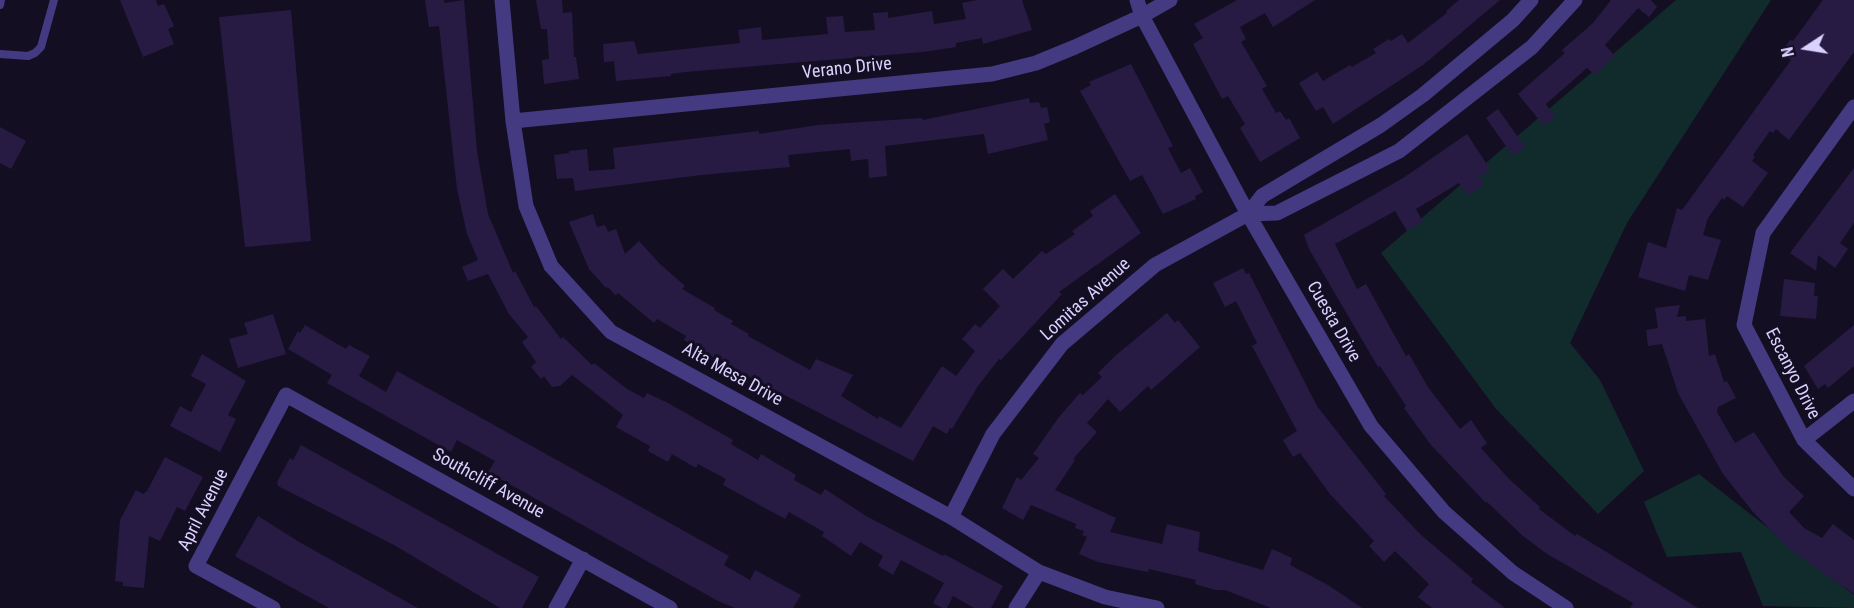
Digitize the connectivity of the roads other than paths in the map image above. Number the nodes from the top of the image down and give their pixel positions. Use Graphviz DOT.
graph roads {
  1 [pos="2,0"];
  2 [pos="54,0"];
  3 [pos="502,0"];
  4 [pos="1137,0"];
  5 [pos="1170,0"];
  6 [pos="1532,0"];
  7 [pos="1575,0"];
  8 [pos="0,5"];
  9 [pos="1142,16"];
  10 [pos="0,54"];
  11 [pos="1854,107"];
  12 [pos="513,121"];
  13 [pos="1248,214"];
  14 [pos="286,395"];
  15 [pos="1854,401"];
  16 [pos="1804,440"];
  17 [pos="1854,489"];
  18 [pos="951,517"];
  19 [pos="583,559"];
  20 [pos="1038,572"];
  21 [pos="273,608"];
  22 [pos="556,608"];
  23 [pos="670,608"];
  24 [pos="1016,608"];
  25 [pos="1157,608"];
  26 [pos="1566,608"];
  1 -- 8 [label="lane"];
  2 -- 10 [label="lane"];
  3 -- 12 [label="street, Alta Mesa Drive"];
  4 -- 9 [label="street, Cuesta Drive"];
  5 -- 9 [label="street, Verano Drive"];
  6 -- 13 [label="street, Lomitas Avenue"];
  7 -- 13 [label="street, Lomitas Avenue"];
  9 -- 12 [label="street, Verano Drive"];
  9 -- 13 [label="street, Cuesta Drive"];
  11 -- 16 [label="street, Escanyo Drive"];
  12 -- 18 [label="street, Alta Mesa Drive"];
  13 -- 18 [label="street, Lomitas Avenue"];
  13 -- 26 [label="street, Cuesta Drive"];
  14 -- 19 [label="street, Southcliff Avenue"];
  14 -- 21 [label="street, April Avenue"];
  15 -- 16 [label="street"];
  16 -- 17 [label="street, Escanyo Drive"];
  18 -- 20 [label="street, Alta Mesa Drive"];
  19 -- 22 [label="street"];
  19 -- 23 [label="street, Southcliff Avenue"];
  20 -- 24 [label="street"];
  20 -- 25 [label="street, Alta Mesa Drive"];
}
